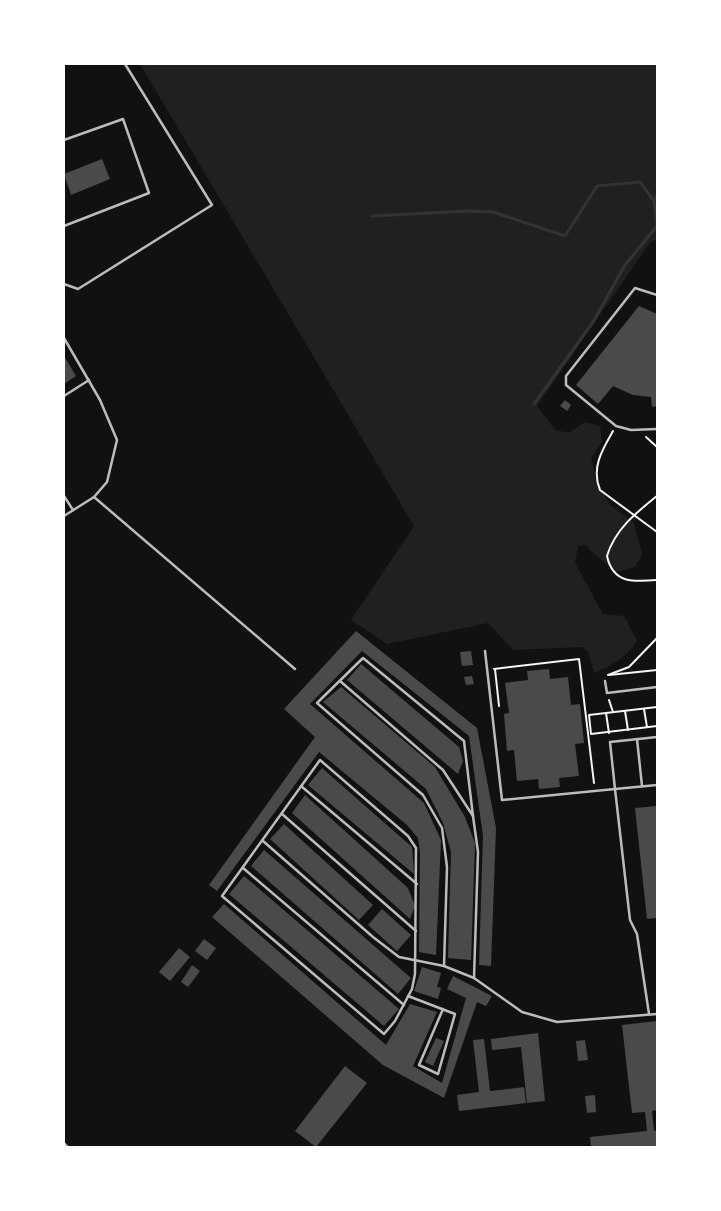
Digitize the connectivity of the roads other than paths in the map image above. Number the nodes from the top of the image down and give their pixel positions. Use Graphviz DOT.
graph roads {
  1 [pos="125,64"];
  2 [pos="64,140"];
  3 [pos="64,226"];
  4 [pos="64,284"];
  5 [pos="657,295"];
  6 [pos="64,338"];
  7 [pos="89,380"];
  8 [pos="64,396"];
  9 [pos="657,429"];
  10 [pos="64,496"];
  11 [pos="94,497"];
  12 [pos="73,510"];
  13 [pos="64,516"];
  14 [pos="485,651"];
  15 [pos="295,669"];
  16 [pos="340,681"];
  17 [pos="605,681"];
  18 [pos="657,687"];
  19 [pos="657,737"];
  20 [pos="637,739"];
  21 [pos="657,785"];
  22 [pos="301,786"];
  23 [pos="642,786"];
  24 [pos="615,789"];
  25 [pos="282,814"];
  26 [pos="474,816"];
  27 [pos="263,841"];
  28 [pos="243,868"];
  29 [pos="417,884"];
  30 [pos="416,931"];
  31 [pos="414,960"];
  32 [pos="444,966"];
  33 [pos="474,978"];
  34 [pos="408,996"];
  35 [pos="404,1005"];
  36 [pos="443,1009"];
  37 [pos="649,1014"];
  38 [pos="657,1014"];
  1 -- 4 [label="lane"];
  2 -- 3 [label="lane"];
  5 -- 9 [label="lane"];
  6 -- 7 [label="lane"];
  7 -- 8 [label="lane"];
  7 -- 11 [label="lane"];
  10 -- 12 [label="lane"];
  11 -- 12 [label="lane"];
  11 -- 15 [label="lane"];
  12 -- 13 [label="lane"];
  14 -- 24 [label="lane"];
  16 -- 26 [label="lane"];
  16 -- 26 [label="lane"];
  16 -- 32 [label="lane"];
  17 -- 18 [label="lane"];
  19 -- 20 [label="lane"];
  20 -- 23 [label="lane"];
  20 -- 24 [label="lane"];
  21 -- 23 [label="lane"];
  22 -- 25 [label="lane"];
  22 -- 29 [label="lane"];
  22 -- 29 [label="lane"];
  23 -- 24 [label="lane"];
  24 -- 37 [label="lane"];
  25 -- 27 [label="lane"];
  25 -- 30 [label="lane"];
  26 -- 33 [label="lane"];
  27 -- 28 [label="lane"];
  27 -- 31 [label="lane"];
  28 -- 35 [label="lane"];
  28 -- 35 [label="lane"];
  29 -- 30 [label="lane"];
  30 -- 31 [label="lane"];
  31 -- 32 [label="lane"];
  31 -- 34 [label="lane"];
  32 -- 33 [label="lane"];
  33 -- 37 [label="lane"];
  34 -- 35 [label="lane"];
  34 -- 36 [label="lane"];
  36 -- 36 [label="lane"];
  37 -- 38 [label="lane"];
}
